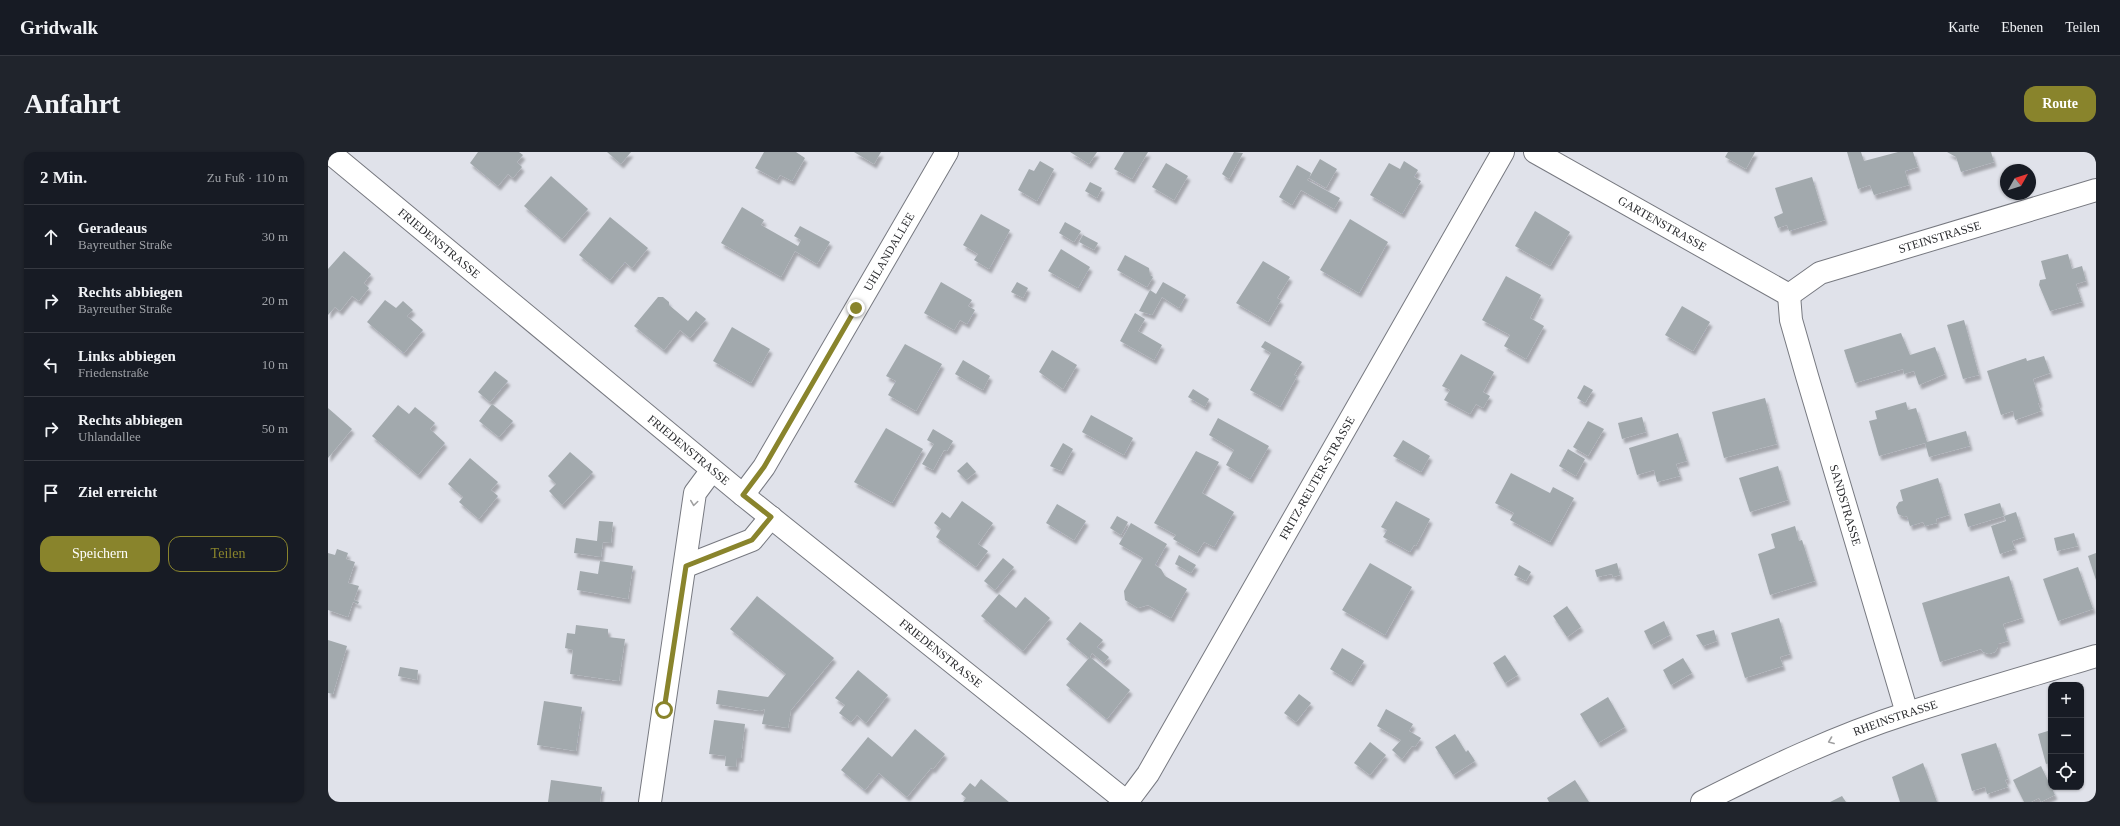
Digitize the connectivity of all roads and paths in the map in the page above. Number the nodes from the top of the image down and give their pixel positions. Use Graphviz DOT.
graph roads {
  1 [pos="329,152"];
  2 [pos="947,152"];
  3 [pos="1503,152"];
  4 [pos="1535,152"];
  5 [pos="2096,190"];
  6 [pos="1789,295"];
  7 [pos="712,470"];
  8 [pos="743,495"];
  9 [pos="771,517"];
  10 [pos="686,566"];
  11 [pos="2096,656"];
  12 [pos="1907,713"];
  13 [pos="650,802"];
  14 [pos="1127,802"];
  15 [pos="1702,802"];
  1 -- 7 [label="street, FRIEDENSTRASSE"];
  2 -- 8 [label="street, UHLANDALLEE"];
  3 -- 14 [label="street, FRITZ-REUTER-STRASSE"];
  4 -- 6 [label="street, GARTENSTRASSE"];
  5 -- 6 [label="street, STEINSTRASSE"];
  6 -- 12 [label="street, SANDSTRASSE"];
  7 -- 8 [label="street, FRIEDENSTRASSE"];
  7 -- 10 [label="street, one-way"];
  8 -- 9 [label="street, FRIEDENSTRASSE"];
  9 -- 10 [label="street"];
  9 -- 14 [label="street, FRIEDENSTRASSE"];
  10 -- 13 [label="street"];
  11 -- 12 [label="street, RHEINSTRASSE"];
  12 -- 15 [label="street, RHEINSTRASSE, one-way"];
}
